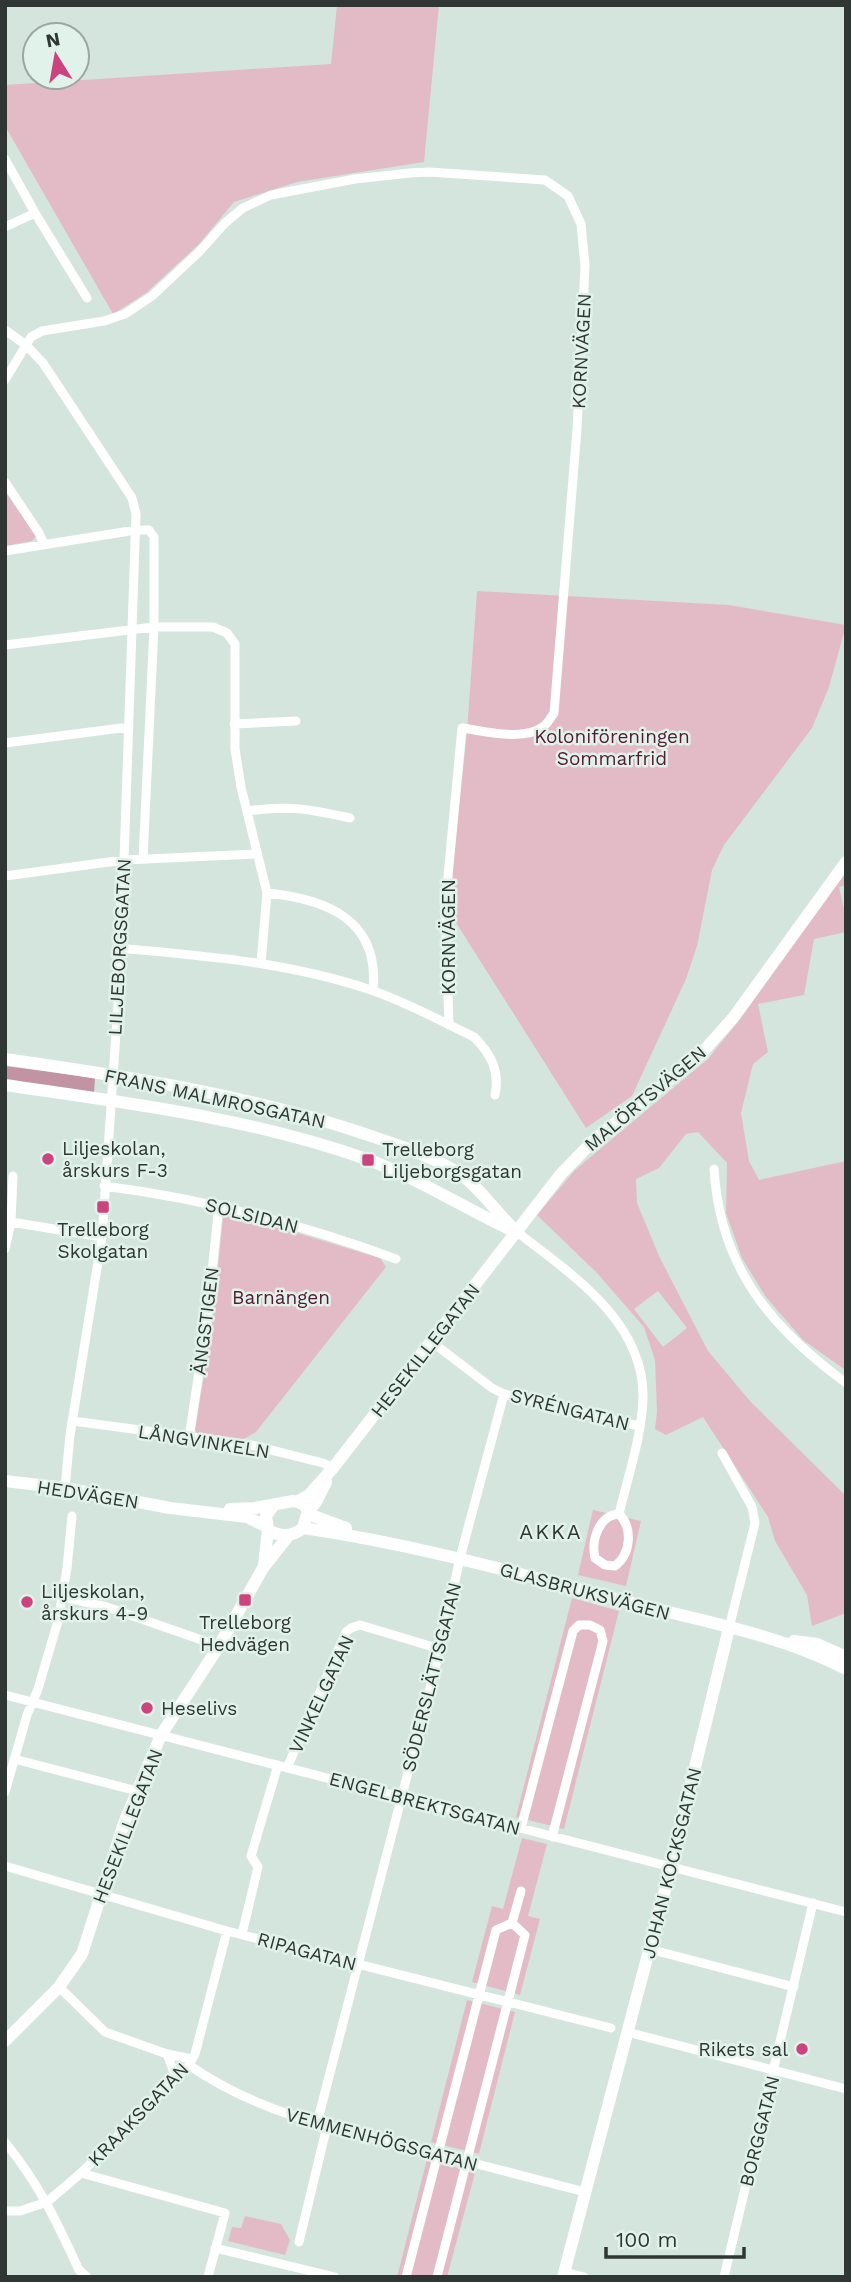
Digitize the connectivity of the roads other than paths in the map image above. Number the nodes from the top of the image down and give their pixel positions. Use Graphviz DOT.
graph roads {
  1 [pos="5,159"];
  2 [pos="35,213"];
  3 [pos="5,227"];
  4 [pos="87,298"];
  5 [pos="5,330"];
  6 [pos="26,345"];
  7 [pos="5,380"];
  8 [pos="5,482"];
  9 [pos="136,530"];
  10 [pos="44,544"];
  11 [pos="5,551"];
  12 [pos="133,628"];
  13 [pos="154,628"];
  14 [pos="5,645"];
  15 [pos="296,721"];
  16 [pos="234,724"];
  17 [pos="129,727"];
  18 [pos="5,743"];
  19 [pos="247,811"];
  20 [pos="350,818"];
  21 [pos="257,854"];
  22 [pos="143,859"];
  23 [pos="124,860"];
  24 [pos="846,862"];
  25 [pos="5,876"];
  26 [pos="267,892"];
  27 [pos="118,948"];
  28 [pos="261,962"];
  29 [pos="373,990"];
  30 [pos="449,1025"];
  31 [pos="5,1059"];
  32 [pos="113,1075"];
  33 [pos="5,1085"];
  34 [pos="495,1095"];
  35 [pos="111,1100"];
  36 [pos="714,1169"];
  37 [pos="13,1176"];
  38 [pos="104,1185"];
  39 [pos="219,1205"];
  40 [pos="11,1222"];
  41 [pos="517,1232"];
  42 [pos="102,1237"];
  43 [pos="5,1249"];
  44 [pos="396,1259"];
  45 [pos="432,1342"];
  46 [pos="846,1383"];
  47 [pos="505,1394"];
  48 [pos="73,1421"];
  49 [pos="639,1426"];
  50 [pos="188,1438"];
  51 [pos="722,1453"];
  52 [pos="333,1468"];
  53 [pos="5,1481"];
  54 [pos="65,1488"];
  55 [pos="297,1502"];
  56 [pos="274,1504"];
  57 [pos="170,1508"];
  58 [pos="308,1513"];
  59 [pos="620,1514"];
  60 [pos="72,1516"];
  61 [pos="267,1528"];
  62 [pos="303,1528"];
  63 [pos="289,1535"];
  64 [pos="393,1543"];
  65 [pos="460,1558"];
  66 [pos="264,1568"];
  67 [pos="63,1597"];
  68 [pos="729,1628"];
  69 [pos="219,1646"];
  70 [pos="440,1649"];
  71 [pos="841,1655"];
  72 [pos="846,1669"];
  73 [pos="5,1695"];
  74 [pos="32,1701"];
  75 [pos="162,1735"];
  76 [pos="14,1759"];
  77 [pos="282,1766"];
  78 [pos="137,1791"];
  79 [pos="5,1792"];
  80 [pos="401,1797"];
  81 [pos="522,1828"];
  82 [pos="552,1837"];
  83 [pos="5,1866"];
  84 [pos="670,1868"];
  85 [pos="521,1891"];
  86 [pos="101,1893"];
  87 [pos="813,1903"];
  88 [pos="846,1912"];
  89 [pos="512,1923"];
  90 [pos="228,1931"];
  91 [pos="242,1934"];
  92 [pos="649,1949"];
  93 [pos="358,1965"];
  94 [pos="59,1987"];
  95 [pos="794,1987"];
  96 [pos="478,1995"];
  97 [pos="509,2003"];
  98 [pos="611,2028"];
  99 [pos="627,2032"];
  100 [pos="5,2041"];
  101 [pos="166,2054"];
  102 [pos="190,2062"];
  103 [pos="774,2069"];
  104 [pos="176,2078"];
  105 [pos="846,2089"];
  106 [pos="322,2125"];
  107 [pos="5,2142"];
  108 [pos="439,2154"];
  109 [pos="467,2162"];
  110 [pos="80,2173"];
  111 [pos="585,2192"];
  112 [pos="47,2202"];
  113 [pos="5,2211"];
  114 [pos="299,2242"];
  115 [pos="215,2248"];
  116 [pos="563,2274"];
  117 [pos="87,2277"];
  118 [pos="208,2277"];
  119 [pos="335,2277"];
  120 [pos="406,2277"];
  121 [pos="437,2277"];
  122 [pos="584,2277"];
  123 [pos="724,2277"];
  1 -- 2 [label="street"];
  2 -- 3 [label="street"];
  2 -- 4 [label="street"];
  5 -- 6 [label="street, LILJEBORGSGATAN"];
  6 -- 7 [label="street"];
  6 -- 9 [label="street, LILJEBORGSGATAN"];
  6 -- 30 [label="street, KORNVÄGEN"];
  8 -- 10 [label="street"];
  9 -- 10 [label="street"];
  9 -- 12 [label="street, LILJEBORGSGATAN"];
  9 -- 13 [label="street, LILJEBORGSGATAN"];
  10 -- 11 [label="street"];
  12 -- 13 [label="street"];
  12 -- 14 [label="street"];
  12 -- 17 [label="street, LILJEBORGSGATAN"];
  13 -- 16 [label="street"];
  13 -- 22 [label="street, LILJEBORGSGATAN"];
  15 -- 16 [label="street"];
  16 -- 19 [label="street"];
  17 -- 18 [label="street"];
  17 -- 23 [label="street, LILJEBORGSGATAN"];
  19 -- 20 [label="street"];
  19 -- 21 [label="street"];
  21 -- 22 [label="street"];
  21 -- 26 [label="street"];
  22 -- 23 [label="street"];
  23 -- 25 [label="street"];
  23 -- 27 [label="street, LILJEBORGSGATAN"];
  24 -- 41 [label="street, MALÖRTSVÄGEN"];
  26 -- 28 [label="street"];
  26 -- 29 [label="street"];
  27 -- 28 [label="street"];
  27 -- 32 [label="street, LILJEBORGSGATAN"];
  28 -- 29 [label="street"];
  29 -- 30 [label="street"];
  30 -- 34 [label="street"];
  31 -- 32 [label="street, FRANS MALMROSGATAN"];
  32 -- 35 [label="street, LILJEBORGSGATAN"];
  32 -- 41 [label="street, FRANS MALMROSGATAN"];
  33 -- 35 [label="street, FRANS MALMROSGATAN"];
  35 -- 38 [label="street, LILJEBORGSGATAN"];
  35 -- 41 [label="street, FRANS MALMROSGATAN"];
  36 -- 46 [label="street"];
  37 -- 40 [label="street"];
  38 -- 39 [label="street, SOLSIDAN"];
  38 -- 42 [label="street, LILJEBORGSGATAN"];
  39 -- 44 [label="street, SOLSIDAN"];
  39 -- 50 [label="street, ÄNGSTIGEN"];
  40 -- 42 [label="street"];
  40 -- 43 [label="street"];
  41 -- 45 [label="street, HESEKILLEGATAN"];
  41 -- 49 [label="street, FRANS MALMROSGATAN"];
  42 -- 48 [label="street, LILJEBORGSGATAN"];
  45 -- 47 [label="street, SYRÉNGATAN"];
  45 -- 52 [label="street, HESEKILLEGATAN"];
  47 -- 49 [label="street, SYRÉNGATAN"];
  47 -- 65 [label="street, SÖDERSLÄTTSGATAN"];
  48 -- 50 [label="street, LÅNGVINKELN"];
  48 -- 54 [label="street, LILJEBORGSGATAN"];
  49 -- 59 [label="street, FRANS MALMROSGATAN"];
  50 -- 52 [label="street, LÅNGVINKELN"];
  51 -- 68 [label="street, JOHAN KOCKSGATAN"];
  52 -- 55 [label="street, HESEKILLEGATAN"];
  52 -- 58 [label="street, HESEKILLEGATAN"];
  53 -- 54 [label="street, HEDVÄGEN"];
  54 -- 57 [label="street, HEDVÄGEN"];
  55 -- 56 [label="street, HEDVÄGEN"];
  55 -- 58 [label="street"];
  56 -- 57 [label="street, HEDVÄGEN"];
  56 -- 61 [label="street"];
  57 -- 61 [label="street, HEDVÄGEN"];
  58 -- 62 [label="street"];
  58 -- 64 [label="street, GLASBRUKSVÄGEN"];
  59 -- 59 [label="street"];
  60 -- 67 [label="street"];
  61 -- 63 [label="street, HEDVÄGEN"];
  61 -- 66 [label="street, HESEKILLEGATAN"];
  62 -- 63 [label="street"];
  62 -- 64 [label="street, GLASBRUKSVÄGEN"];
  63 -- 66 [label="street, HESEKILLEGATAN"];
  64 -- 65 [label="street, GLASBRUKSVÄGEN"];
  65 -- 68 [label="street, GLASBRUKSVÄGEN"];
  65 -- 70 [label="street, SÖDERSLÄTTSGATAN"];
  66 -- 69 [label="street, HESEKILLEGATAN"];
  67 -- 69 [label="street"];
  67 -- 74 [label="street"];
  68 -- 71 [label="street, GLASBRUKSVÄGEN"];
  68 -- 84 [label="street, JOHAN KOCKSGATAN"];
  69 -- 75 [label="street, HESEKILLEGATAN"];
  70 -- 77 [label="street, VINKELGATAN"];
  70 -- 80 [label="street, SÖDERSLÄTTSGATAN"];
  71 -- 72 [label="street, GLASBRUKSVÄGEN"];
  73 -- 74 [label="street, ENGELBREKTSGATAN"];
  74 -- 75 [label="street, ENGELBREKTSGATAN"];
  74 -- 76 [label="street"];
  75 -- 77 [label="street, ENGELBREKTSGATAN"];
  75 -- 78 [label="street, HESEKILLEGATAN"];
  76 -- 78 [label="street"];
  76 -- 79 [label="street"];
  77 -- 80 [label="street, ENGELBREKTSGATAN"];
  77 -- 91 [label="street, VINKELGATAN"];
  78 -- 86 [label="street, HESEKILLEGATAN"];
  80 -- 81 [label="street, ENGELBREKTSGATAN"];
  80 -- 93 [label="street, SÖDERSLÄTTSGATAN"];
  81 -- 82 [label="street, ENGELBREKTSGATAN"];
  81 -- 82 [label="street"];
  82 -- 84 [label="street, ENGELBREKTSGATAN"];
  83 -- 86 [label="street, RIPAGATAN"];
  84 -- 87 [label="street, ENGELBREKTSGATAN"];
  84 -- 92 [label="street, JOHAN KOCKSGATAN"];
  85 -- 89 [label="street"];
  86 -- 90 [label="street, RIPAGATAN"];
  86 -- 94 [label="street, HESEKILLEGATAN"];
  87 -- 88 [label="street, ENGELBREKTSGATAN"];
  87 -- 95 [label="street, BORGGATAN"];
  89 -- 96 [label="street"];
  89 -- 97 [label="street"];
  90 -- 91 [label="street, RIPAGATAN"];
  90 -- 102 [label="street, KRAAKSGATAN"];
  91 -- 93 [label="street, RIPAGATAN"];
  92 -- 95 [label="street"];
  92 -- 99 [label="street, JOHAN KOCKSGATAN"];
  93 -- 96 [label="street, RIPAGATAN"];
  93 -- 106 [label="street, SÖDERSLÄTTSGATAN"];
  94 -- 100 [label="street, HESEKILLEGATAN"];
  94 -- 101 [label="street, VEMMENHÖGSGATAN"];
  95 -- 103 [label="street, BORGGATAN"];
  96 -- 97 [label="street, RIPAGATAN"];
  96 -- 108 [label="street"];
  97 -- 98 [label="street, RIPAGATAN"];
  97 -- 109 [label="street"];
  99 -- 103 [label="street"];
  99 -- 111 [label="street, JOHAN KOCKSGATAN"];
  101 -- 102 [label="street, VEMMENHÖGSGATAN"];
  101 -- 104 [label="street"];
  102 -- 104 [label="street, KRAAKSGATAN"];
  102 -- 106 [label="street, VEMMENHÖGSGATAN"];
  103 -- 105 [label="street"];
  103 -- 123 [label="street, BORGGATAN"];
  104 -- 110 [label="street, KRAAKSGATAN"];
  106 -- 108 [label="street, VEMMENHÖGSGATAN"];
  106 -- 114 [label="street, SÖDERSLÄTTSGATAN"];
  107 -- 112 [label="street"];
  108 -- 109 [label="street, VEMMENHÖGSGATAN"];
  108 -- 120 [label="street"];
  109 -- 111 [label="street, VEMMENHÖGSGATAN"];
  109 -- 121 [label="street"];
  110 -- 112 [label="street, KRAAKSGATAN"];
  110 -- 115 [label="street"];
  111 -- 116 [label="street, JOHAN KOCKSGATAN"];
  112 -- 113 [label="street"];
  112 -- 117 [label="street"];
  115 -- 118 [label="street"];
  115 -- 119 [label="street"];
  116 -- 122 [label="street"];
}
